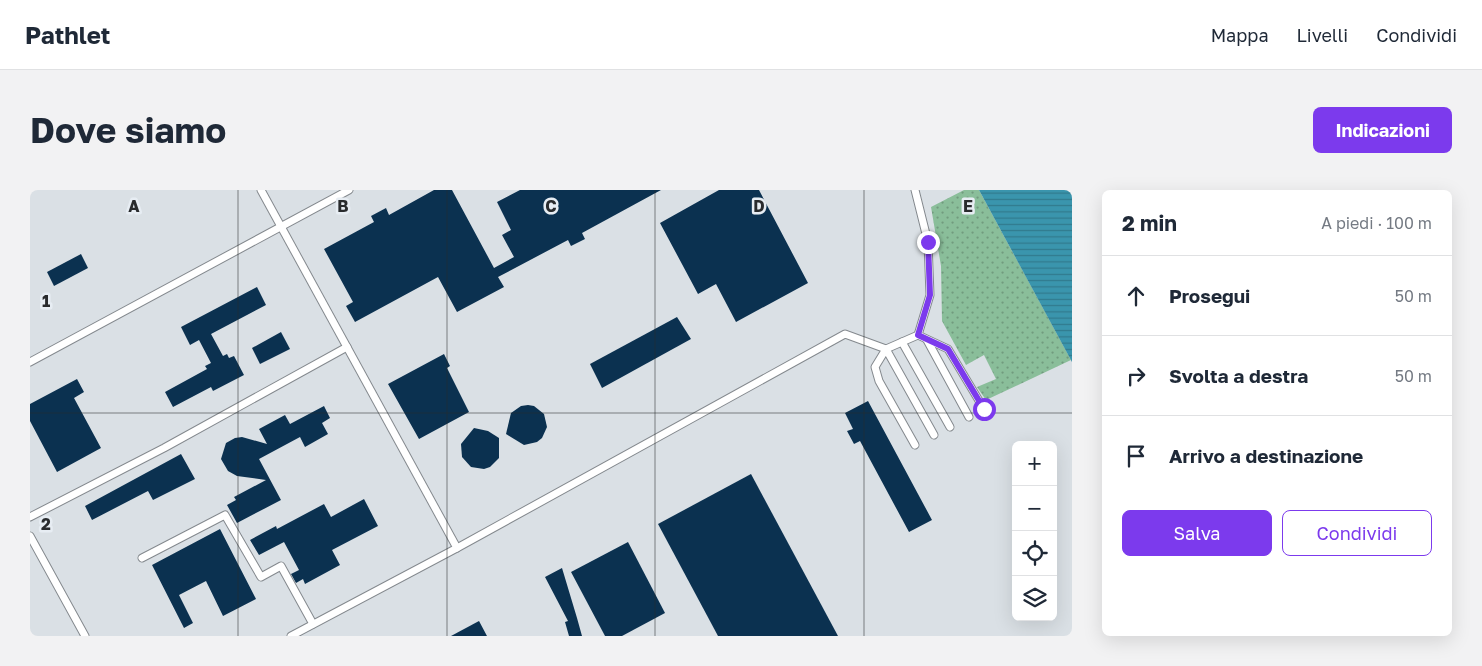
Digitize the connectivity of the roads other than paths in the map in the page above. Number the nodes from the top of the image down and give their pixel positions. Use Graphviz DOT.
graph roads {
  1 [pos="261,190"];
  2 [pos="349,190"];
  3 [pos="915,190"];
  4 [pos="282,228"];
  5 [pos="918,335"];
  6 [pos="927,340"];
  7 [pos="902,342"];
  8 [pos="347,347"];
  9 [pos="886,349"];
  10 [pos="30,362"];
  11 [pos="984,409"];
  12 [pos="969,417"];
  13 [pos="950,427"];
  14 [pos="934,436"];
  15 [pos="916,445"];
  16 [pos="30,517"];
  17 [pos="30,536"];
  18 [pos="457,548"];
  19 [pos="142,558"];
  20 [pos="313,624"];
  21 [pos="85,636"];
  22 [pos="290,636"];
  1 -- 4 [label="lane"];
  2 -- 4 [label="lane"];
  3 -- 5 [label="lane"];
  4 -- 8 [label="lane"];
  4 -- 10 [label="lane"];
  5 -- 6 [label="lane"];
  5 -- 7 [label="lane"];
  6 -- 11 [label="lane"];
  6 -- 12 [label="lane"];
  7 -- 9 [label="lane"];
  7 -- 13 [label="lane"];
  8 -- 16 [label="lane"];
  8 -- 18 [label="lane"];
  9 -- 14 [label="lane"];
  9 -- 15 [label="lane"];
  9 -- 18 [label="lane"];
  17 -- 21 [label="lane"];
  18 -- 20 [label="lane"];
  19 -- 20 [label="lane"];
  20 -- 22 [label="lane"];
}
